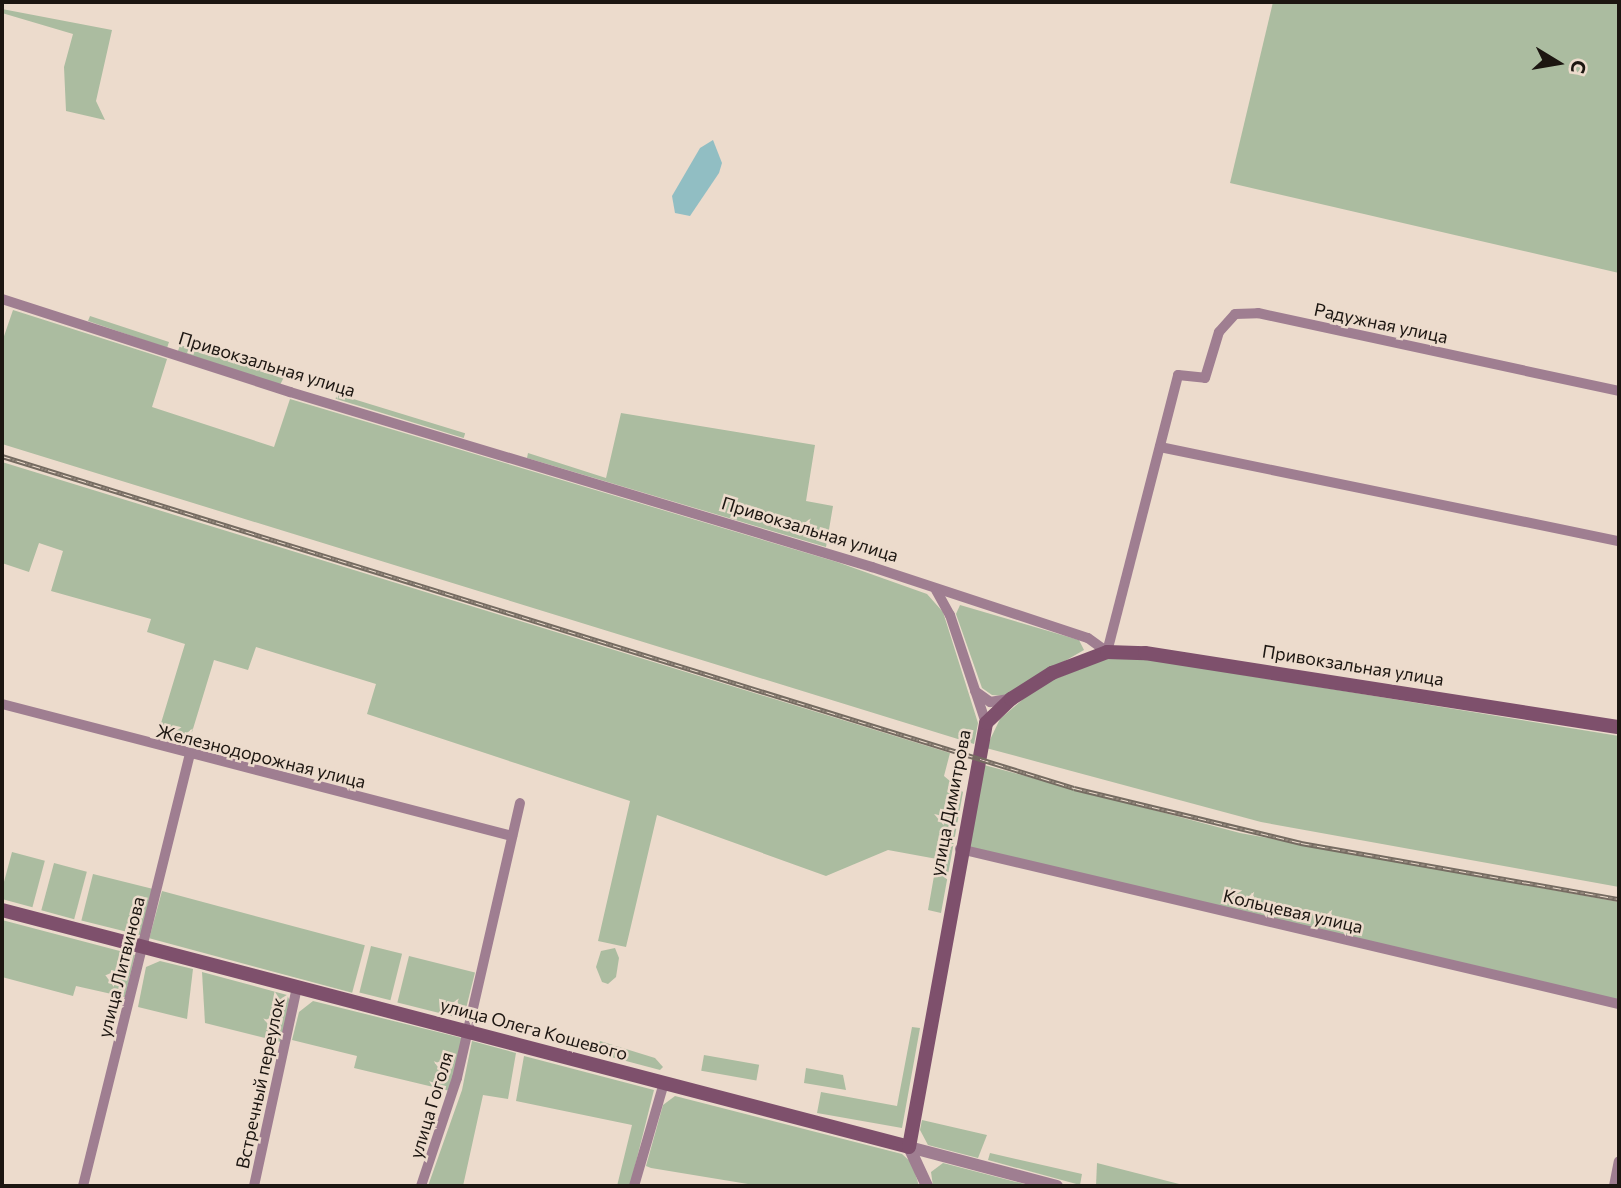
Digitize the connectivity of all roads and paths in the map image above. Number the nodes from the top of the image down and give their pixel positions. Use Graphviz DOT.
graph roads {
  1 [pos="2,299"];
  2 [pos="1619,391"];
  3 [pos="1160,447"];
  4 [pos="1619,541"];
  5 [pos="936,590"];
  6 [pos="1107,652"];
  7 [pos="975,691"];
  8 [pos="1011,699"];
  9 [pos="2,704"];
  10 [pos="986,723"];
  11 [pos="1619,727"];
  12 [pos="191,755"];
  13 [pos="520,803"];
  14 [pos="512,836"];
  15 [pos="960,849"];
  16 [pos="2,910"];
  17 [pos="143,947"];
  18 [pos="298,987"];
  19 [pos="1619,1004"];
  20 [pos="468,1031"];
  21 [pos="664,1083"];
  22 [pos="909,1147"];
  23 [pos="1619,1161"];
  24 [pos="83,1186"];
  25 [pos="254,1186"];
  26 [pos="421,1186"];
  27 [pos="634,1186"];
  28 [pos="927,1186"];
  29 [pos="1057,1186"];
  30 [pos="1614,1186"];
  1 -- 5 [label="street, Привокзальная улица"];
  2 -- 3 [label="street, Радужная улица"];
  3 -- 4 [label="street"];
  3 -- 6 [label="street"];
  5 -- 6 [label="street, Привокзальная улица"];
  5 -- 7 [label="street"];
  6 -- 8 [label="main road, улица Димитрова"];
  6 -- 11 [label="main road, Привокзальная улица"];
  7 -- 8 [label="street"];
  7 -- 10 [label="street"];
  8 -- 10 [label="main road, улица Димитрова"];
  9 -- 12 [label="street, Железнодорожная улица"];
  10 -- 15 [label="main road, улица Димитрова"];
  12 -- 14 [label="street, Железнодорожная улица"];
  12 -- 17 [label="street, улица Литвинова"];
  13 -- 14 [label="street"];
  14 -- 20 [label="street"];
  15 -- 19 [label="street, Кольцевая улица"];
  15 -- 22 [label="main road, улица Димитрова"];
  16 -- 17 [label="main road, улица Олега Кошевого"];
  17 -- 18 [label="main road, улица Олега Кошевого"];
  17 -- 24 [label="street, улица Литвинова"];
  18 -- 20 [label="main road, улица Олега Кошевого"];
  18 -- 25 [label="street, Встречный переулок"];
  20 -- 21 [label="main road, улица Олега Кошевого"];
  20 -- 26 [label="street, улица Гоголя"];
  21 -- 22 [label="main road, улица Олега Кошевого"];
  21 -- 27 [label="street"];
  22 -- 28 [label="street"];
  22 -- 29 [label="street, улица Олега Кошевого"];
  23 -- 30 [label="street"];
}
